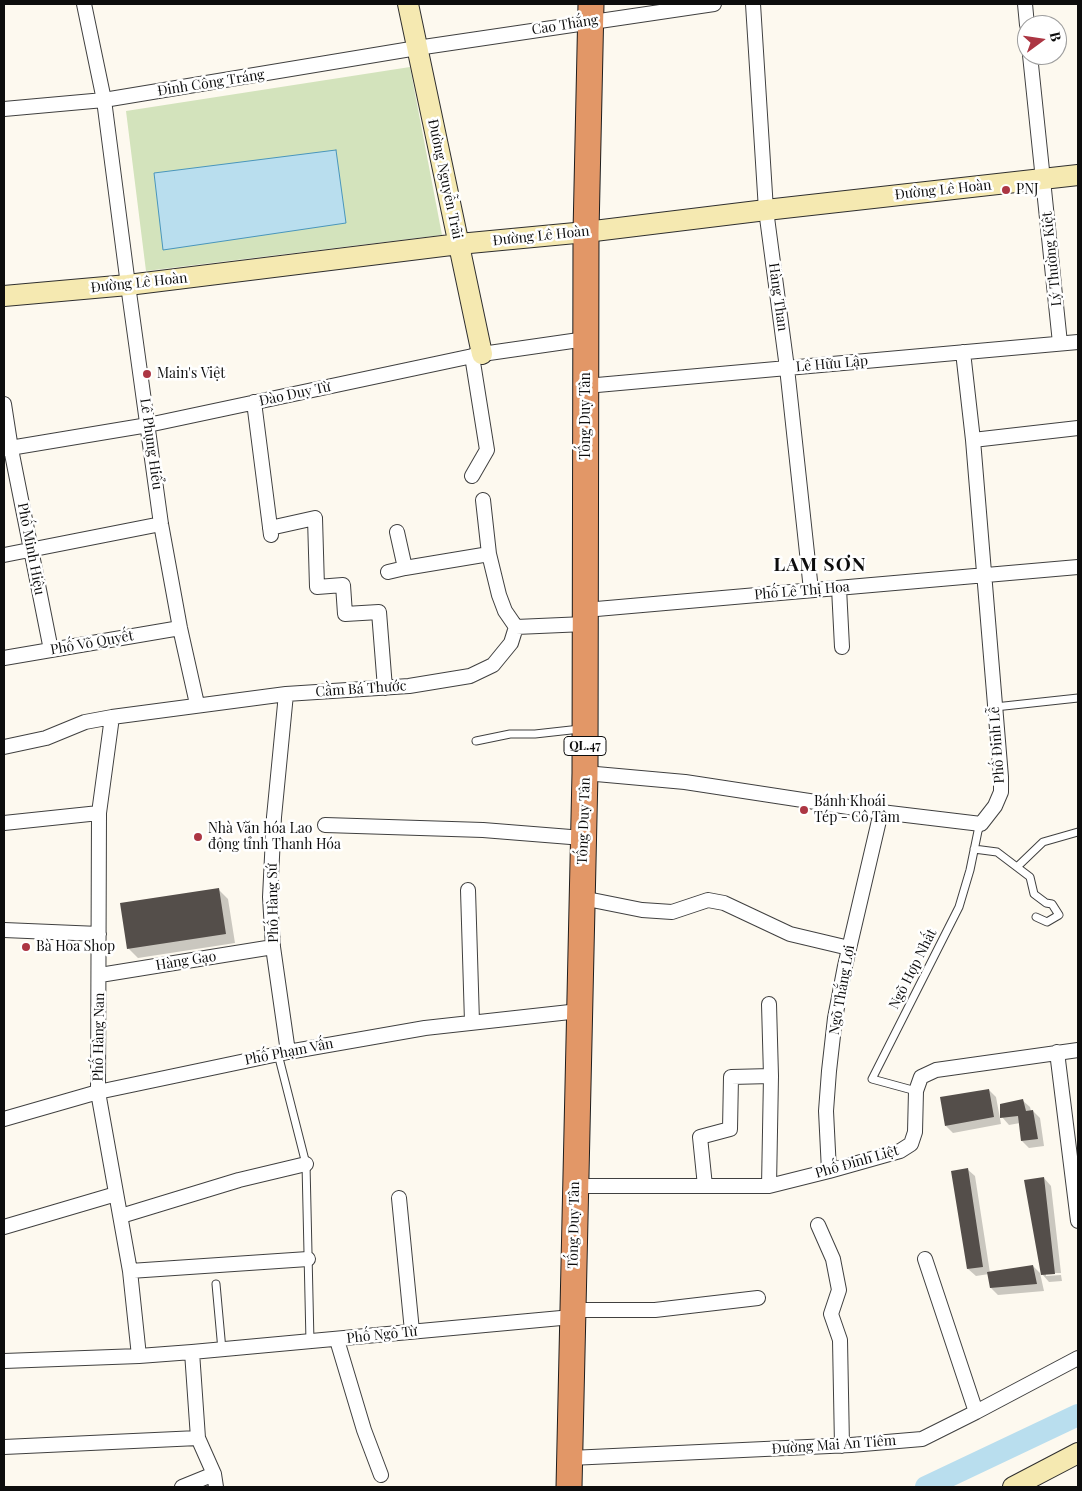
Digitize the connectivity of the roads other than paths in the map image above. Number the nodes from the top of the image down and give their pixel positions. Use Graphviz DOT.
graph roads {
  1 [pos="84,4"];
  2 [pos="408,4"];
  3 [pos="714,4"];
  4 [pos="753,4"];
  5 [pos="591,12"];
  6 [pos="417,48"];
  7 [pos="1031,65"];
  8 [pos="104,100"];
  9 [pos="4,108"];
  10 [pos="1078,175"];
  11 [pos="1044,178"];
  12 [pos="766,210"];
  13 [pos="586,232"];
  14 [pos="459,244"];
  15 [pos="128,285"];
  16 [pos="4,296"];
  17 [pos="586,338"];
  18 [pos="1078,342"];
  19 [pos="1060,344"];
  20 [pos="963,352"];
  21 [pos="477,355"];
  22 [pos="787,368"];
  23 [pos="586,386"];
  24 [pos="254,402"];
  25 [pos="4,404"];
  26 [pos="148,425"];
  27 [pos="1078,428"];
  28 [pos="973,440"];
  29 [pos="7,449"];
  30 [pos="472,476"];
  31 [pos="483,500"];
  32 [pos="162,524"];
  33 [pos="397,532"];
  34 [pos="31,550"];
  35 [pos="489,554"];
  36 [pos="4,555"];
  37 [pos="1078,567"];
  38 [pos="405,568"];
  39 [pos="388,572"];
  40 [pos="983,575"];
  41 [pos="839,588"];
  42 [pos="811,590"];
  43 [pos="585,617"];
  44 [pos="516,627"];
  45 [pos="180,628"];
  46 [pos="842,647"];
  47 [pos="51,650"];
  48 [pos="4,658"];
  49 [pos="385,688"];
  50 [pos="286,694"];
  51 [pos="1078,698"];
  52 [pos="197,704"];
  53 [pos="995,707"];
  54 [pos="112,716"];
  55 [pos="585,729"];
  56 [pos="476,741"];
  57 [pos="4,747"];
  58 [pos="585,773"];
  59 [pos="881,812"];
  60 [pos="99,813"];
  61 [pos="4,823"];
  62 [pos="981,824"];
  63 [pos="325,825"];
  64 [pos="1078,832"];
  65 [pos="583,838"];
  66 [pos="974,849"];
  67 [pos="1017,867"];
  68 [pos="468,890"];
  69 [pos="582,898"];
  70 [pos="1036,917"];
  71 [pos="4,930"];
  72 [pos="99,934"];
  73 [pos="273,947"];
  74 [pos="849,948"];
  75 [pos="100,974"];
  76 [pos="769,1004"];
  77 [pos="579,1011"];
  78 [pos="472,1022"];
  79 [pos="1078,1050"];
  80 [pos="1056,1052"];
  81 [pos="283,1053"];
  82 [pos="771,1076"];
  83 [pos="916,1091"];
  84 [pos="98,1092"];
  85 [pos="4,1118"];
  86 [pos="306,1164"];
  87 [pos="830,1171"];
  88 [pos="1075,1174"];
  89 [pos="575,1186"];
  90 [pos="705,1186"];
  91 [pos="769,1186"];
  92 [pos="116,1194"];
  93 [pos="399,1198"];
  94 [pos="120,1216"];
  95 [pos="1078,1221"];
  96 [pos="818,1226"];
  97 [pos="4,1227"];
  98 [pos="308,1259"];
  99 [pos="925,1259"];
  100 [pos="130,1271"];
  101 [pos="216,1284"];
  102 [pos="758,1298"];
  103 [pos="572,1314"];
  104 [pos="412,1331"];
  105 [pos="338,1340"];
  106 [pos="310,1342"];
  107 [pos="222,1350"];
  108 [pos="192,1352"];
  109 [pos="139,1356"];
  110 [pos="1078,1358"];
  111 [pos="4,1361"];
  112 [pos="976,1412"];
  113 [pos="198,1438"];
  114 [pos="842,1446"];
  115 [pos="4,1447"];
  116 [pos="1078,1453"];
  117 [pos="570,1458"];
  118 [pos="381,1476"];
  119 [pos="215,1481"];
  120 [pos="182,1487"];
  121 [pos="569,1487"];
  122 [pos="1016,1487"];
  1 -- 8 [label="street, Lê Phụng Hiểu"];
  2 -- 6 [label="street, Đường Nguyễn Trãi"];
  3 -- 5 [label="street, Cao Thắng"];
  4 -- 12 [label="street, Hàng Than"];
  5 -- 6 [label="street, Cao Thắng"];
  5 -- 13 [label="highway, Tống Duy Tân / QL.47"];
  6 -- 8 [label="street, Đinh Công Tráng"];
  6 -- 14 [label="street, Đường Nguyễn Trãi"];
  7 -- 11 [label="street, Lý Thường Kiệt"];
  8 -- 9 [label="street, Đinh Công Tráng"];
  8 -- 15 [label="street, Lê Phụng Hiểu"];
  10 -- 11 [label="street, Đường Lê Hoàn"];
  11 -- 12 [label="street, Đường Lê Hoàn"];
  11 -- 19 [label="street, Lý Thường Kiệt"];
  12 -- 13 [label="street, Đường Lê Hoàn"];
  12 -- 22 [label="street, Hàng Than"];
  13 -- 14 [label="street, Đường Lê Hoàn"];
  13 -- 17 [label="highway, Tống Duy Tân / QL.47"];
  14 -- 15 [label="street, Đường Lê Hoàn"];
  14 -- 21 [label="street, Đường Nguyễn Trãi"];
  15 -- 16 [label="street, Đường Lê Hoàn"];
  15 -- 26 [label="street, Lê Phụng Hiểu"];
  17 -- 21 [label="street, Đào Duy Từ"];
  17 -- 23 [label="highway, Tống Duy Tân / QL.47"];
  18 -- 19 [label="street, Lê Hữu Lập"];
  19 -- 20 [label="street, Lê Hữu Lập"];
  20 -- 22 [label="street, Lê Hữu Lập"];
  20 -- 28 [label="street, Phố Đinh Lễ"];
  21 -- 24 [label="street, Đào Duy Từ"];
  21 -- 30 [label="street"];
  22 -- 23 [label="street, Lê Hữu Lập"];
  22 -- 42 [label="street, Hàng Than"];
  23 -- 43 [label="highway, Tống Duy Tân / QL.47"];
  24 -- 26 [label="street, Đào Duy Từ"];
  24 -- 49 [label="street"];
  25 -- 29 [label="street, Phố Minh Hiệu"];
  26 -- 29 [label="street, Đào Duy Từ"];
  26 -- 32 [label="street, Lê Phụng Hiểu"];
  27 -- 28 [label="street"];
  28 -- 40 [label="street, Phố Đinh Lễ"];
  29 -- 34 [label="street, Phố Minh Hiệu"];
  31 -- 35 [label="street"];
  32 -- 34 [label="street"];
  32 -- 45 [label="street, Lê Phụng Hiểu"];
  33 -- 38 [label="street"];
  34 -- 36 [label="street"];
  34 -- 47 [label="street, Phố Minh Hiệu"];
  35 -- 38 [label="street"];
  35 -- 44 [label="street"];
  37 -- 40 [label="street, Phố Lê Thị Hoa"];
  38 -- 39 [label="street"];
  40 -- 41 [label="street, Phố Lê Thị Hoa"];
  40 -- 53 [label="street, Phố Đinh Lễ"];
  41 -- 42 [label="street, Phố Lê Thị Hoa"];
  41 -- 46 [label="street"];
  42 -- 43 [label="street, Phố Lê Thị Hoa"];
  43 -- 44 [label="street"];
  43 -- 55 [label="highway, Tống Duy Tân / QL.47"];
  44 -- 49 [label="street, Cầm Bá Thước"];
  45 -- 47 [label="street, Phố Võ Quyết"];
  45 -- 52 [label="street, Lê Phụng Hiểu"];
  47 -- 48 [label="street, Phố Võ Quyết"];
  49 -- 50 [label="street, Cầm Bá Thước"];
  50 -- 52 [label="street, Cầm Bá Thước"];
  50 -- 73 [label="street, Phố Hàng Sứ"];
  51 -- 53 [label="lane"];
  52 -- 54 [label="street, Cầm Bá Thước"];
  53 -- 62 [label="street, Phố Đinh Lễ"];
  54 -- 57 [label="street, Cầm Bá Thước"];
  54 -- 60 [label="street, Phố Hàng Nan"];
  55 -- 56 [label="lane"];
  55 -- 58 [label="highway, Tống Duy Tân / QL.47"];
  58 -- 59 [label="street"];
  58 -- 65 [label="highway, Tống Duy Tân / QL.47"];
  59 -- 62 [label="street"];
  59 -- 74 [label="street, Ngõ Thắng Lợi"];
  60 -- 61 [label="street"];
  60 -- 72 [label="street, Phố Hàng Nan"];
  62 -- 66 [label="lane, Ngõ Hợp Nhất"];
  63 -- 65 [label="street"];
  64 -- 67 [label="lane"];
  65 -- 69 [label="highway, Tống Duy Tân / QL.47"];
  66 -- 67 [label="lane"];
  66 -- 83 [label="lane, Ngõ Hợp Nhất"];
  67 -- 70 [label="lane"];
  68 -- 78 [label="street"];
  69 -- 74 [label="street"];
  69 -- 77 [label="highway, Tống Duy Tân / QL.47"];
  71 -- 72 [label="street"];
  72 -- 75 [label="street, Phố Hàng Nan"];
  73 -- 75 [label="street, Hàng Gạo"];
  73 -- 81 [label="street, Phố Hàng Sứ"];
  74 -- 87 [label="street, Ngõ Thắng Lợi"];
  75 -- 84 [label="street, Phố Hàng Nan"];
  76 -- 82 [label="street"];
  77 -- 78 [label="street, Phố Phạm Vấn"];
  77 -- 89 [label="highway, Tống Duy Tân / QL.47"];
  78 -- 81 [label="street, Phố Phạm Vấn"];
  79 -- 80 [label="street"];
  80 -- 83 [label="street"];
  80 -- 88 [label="street"];
  81 -- 84 [label="street, Phố Phạm Vấn"];
  81 -- 86 [label="lane"];
  82 -- 90 [label="street"];
  82 -- 91 [label="street"];
  83 -- 87 [label="street, Phố Đinh Liệt"];
  84 -- 85 [label="street, Phố Phạm Vấn"];
  84 -- 92 [label="street, Phố Hàng Nan"];
  86 -- 94 [label="street"];
  86 -- 98 [label="lane"];
  87 -- 91 [label="street, Phố Đinh Liệt"];
  88 -- 95 [label="street"];
  89 -- 90 [label="street, Phố Đinh Liệt"];
  89 -- 103 [label="highway, Tống Duy Tân / QL.47"];
  90 -- 91 [label="street, Phố Đinh Liệt"];
  92 -- 94 [label="street, Phố Hàng Nan"];
  92 -- 97 [label="street"];
  93 -- 104 [label="street"];
  94 -- 100 [label="street, Phố Hàng Nan"];
  96 -- 114 [label="street"];
  98 -- 100 [label="street"];
  98 -- 106 [label="lane"];
  99 -- 112 [label="street"];
  100 -- 109 [label="street, Phố Hàng Nan"];
  101 -- 107 [label="lane"];
  102 -- 103 [label="street, Phố Ngô Từ"];
  103 -- 104 [label="street, Phố Ngô Từ"];
  103 -- 117 [label="highway, Tống Duy Tân / QL.47"];
  104 -- 105 [label="street, Phố Ngô Từ"];
  105 -- 106 [label="street, Phố Ngô Từ"];
  105 -- 118 [label="street"];
  106 -- 107 [label="street, Phố Ngô Từ"];
  107 -- 108 [label="street, Phố Ngô Từ"];
  108 -- 109 [label="street, Phố Ngô Từ"];
  108 -- 113 [label="street"];
  109 -- 111 [label="street, Phố Ngô Từ"];
  110 -- 112 [label="street, Đường Mai An Tiêm"];
  112 -- 114 [label="street, Đường Mai An Tiêm"];
  113 -- 115 [label="street"];
  113 -- 119 [label="street"];
  114 -- 117 [label="street, Đường Mai An Tiêm"];
  116 -- 122 [label="street"];
  117 -- 121 [label="highway, Tống Duy Tân / QL.47"];
  119 -- 120 [label="street"];
}
